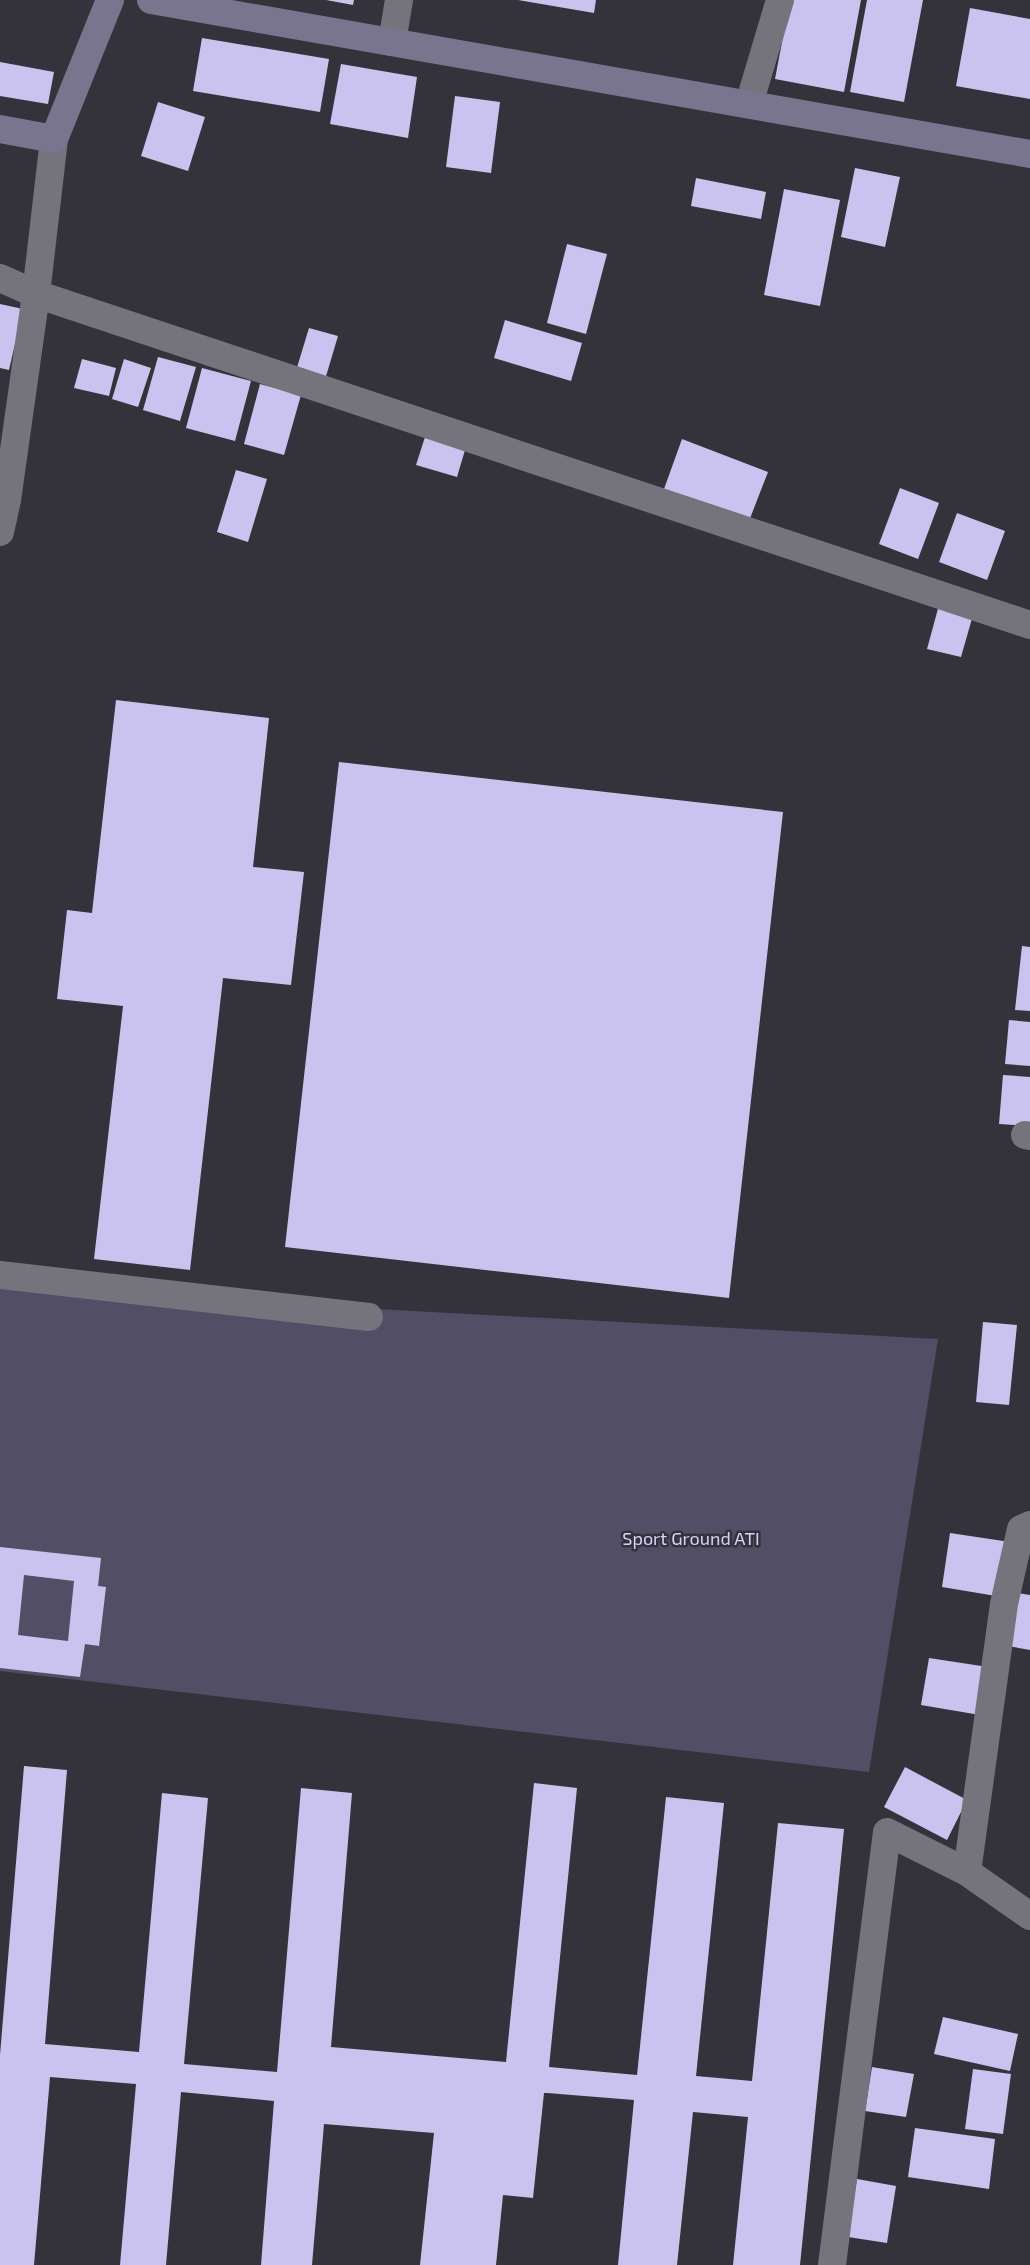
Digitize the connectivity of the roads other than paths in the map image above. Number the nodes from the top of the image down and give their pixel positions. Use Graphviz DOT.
graph roads {
  1 [pos="110,0"];
  2 [pos="151,0"];
  3 [pos="400,0"];
  4 [pos="780,0"];
  5 [pos="392,42"];
  6 [pos="748,104"];
  7 [pos="0,129"];
  8 [pos="54,139"];
  9 [pos="1030,154"];
  10 [pos="0,278"];
  11 [pos="36,294"];
  12 [pos="0,532"];
  13 [pos="1030,625"];
  14 [pos="0,1275"];
  15 [pos="369,1317"];
  16 [pos="1030,1524"];
  17 [pos="967,1872"];
  18 [pos="1030,1916"];
  19 [pos="832,2265"];
  1 -- 8 [label="street"];
  2 -- 5 [label="street"];
  3 -- 5 [label="street"];
  4 -- 6 [label="street"];
  5 -- 6 [label="street"];
  6 -- 9 [label="street"];
  7 -- 8 [label="street"];
  8 -- 11 [label="street"];
  10 -- 11 [label="street"];
  11 -- 12 [label="street"];
  11 -- 13 [label="street"];
  14 -- 15 [label="street"];
  16 -- 17 [label="street"];
  17 -- 18 [label="street"];
  17 -- 19 [label="street"];
}
